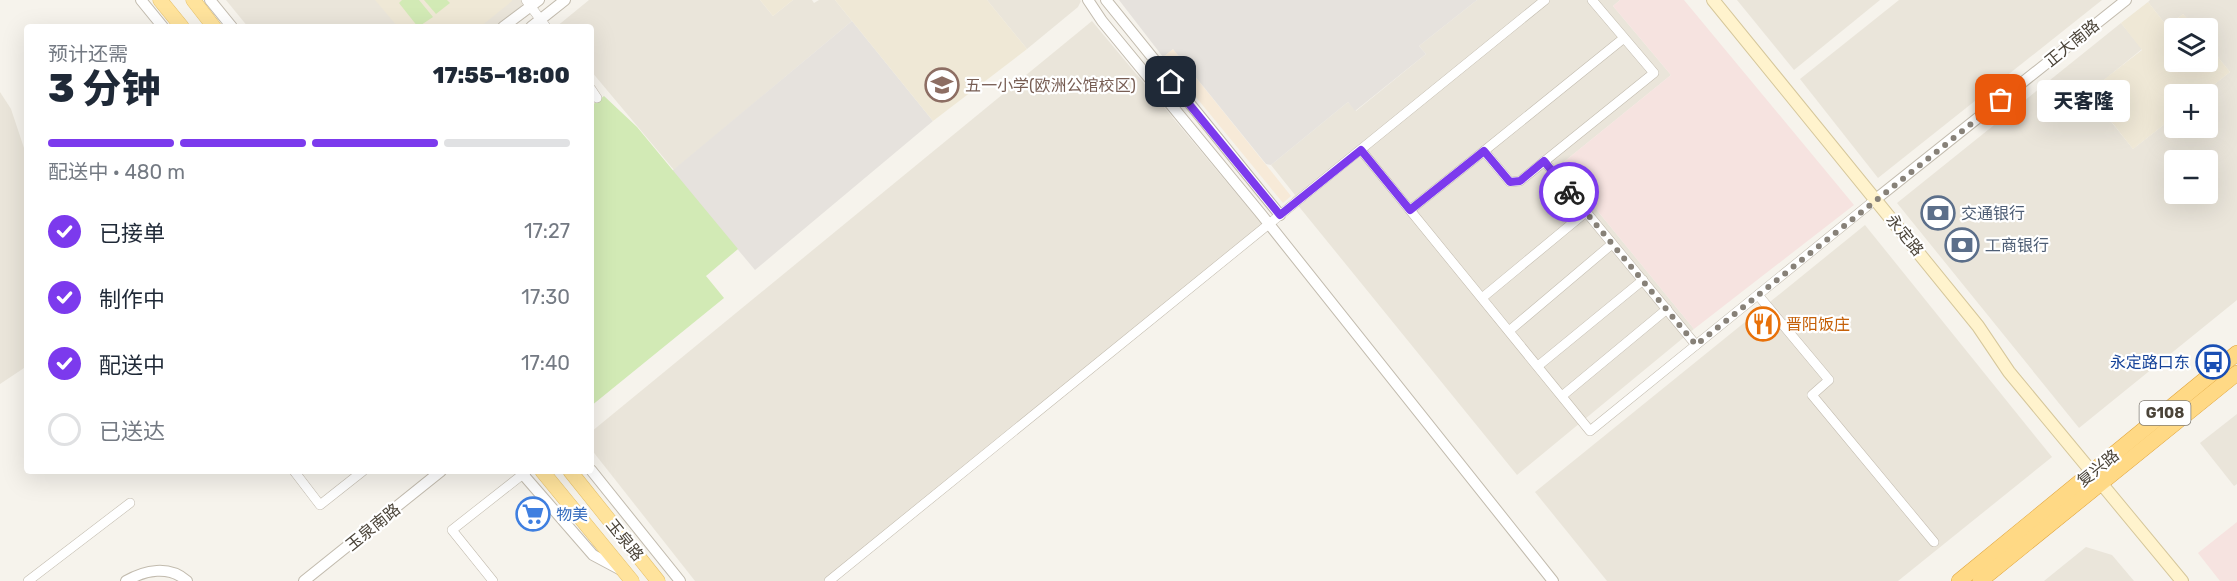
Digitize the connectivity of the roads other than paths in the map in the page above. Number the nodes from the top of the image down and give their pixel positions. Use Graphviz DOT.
graph roads {
  1 [pos="141,0"];
  2 [pos="160,0"];
  3 [pos="193,0"];
  4 [pos="210,0"];
  5 [pos="565,0"];
  6 [pos="1088,0"];
  7 [pos="1106,0"];
  8 [pos="1545,0"];
  9 [pos="1592,0"];
  10 [pos="1713,0"];
  11 [pos="2126,0"];
  12 [pos="532,2"];
  13 [pos="543,23"];
  14 [pos="161,24"];
  15 [pos="180,24"];
  16 [pos="212,24"];
  17 [pos="230,24"];
  18 [pos="506,24"];
  19 [pos="1624,38"];
  20 [pos="594,94"];
  21 [pos="597,98"];
  22 [pos="1361,150"];
  23 [pos="1484,151"];
  24 [pos="1544,161"];
  25 [pos="1876,199"];
  26 [pos="1410,210"];
  27 [pos="1586,212"];
  28 [pos="1280,215"];
  29 [pos="1269,225"];
  30 [pos="1612,244"];
  31 [pos="1643,280"];
  32 [pos="1758,295"];
  33 [pos="1482,298"];
  34 [pos="1667,309"];
  35 [pos="1509,331"];
  36 [pos="1696,345"];
  37 [pos="2237,353"];
  38 [pos="1538,366"];
  39 [pos="2237,373"];
  40 [pos="1562,396"];
  41 [pos="296,474"];
  42 [pos="359,474"];
  43 [pos="437,474"];
  44 [pos="521,474"];
  45 [pos="525,474"];
  46 [pos="544,474"];
  47 [pos="572,474"];
  48 [pos="594,474"];
  49 [pos="2096,481"];
  50 [pos="129,503"];
  51 [pos="1934,542"];
  52 [pos="627,576"];
  53 [pos="28,581"];
  54 [pos="126,581"];
  55 [pos="188,581"];
  56 [pos="304,581"];
  57 [pos="493,581"];
  58 [pos="658,581"];
  59 [pos="680,581"];
  60 [pos="829,581"];
  61 [pos="1553,581"];
  62 [pos="1959,581"];
  63 [pos="1980,581"];
  64 [pos="2172,581"];
  65 [pos="2182,581"];
  1 -- 14 [label="street"];
  2 -- 15 [label="main road"];
  3 -- 16 [label="main road"];
  4 -- 17 [label="street"];
  5 -- 13 [label="street"];
  6 -- 29 [label="street"];
  7 -- 28 [label="street"];
  8 -- 22 [label="street"];
  9 -- 19 [label="street"];
  10 -- 25 [label="main road, 永定路"];
  11 -- 25 [label="street, 正大南路"];
  12 -- 13 [label="street"];
  12 -- 18 [label="street"];
  19 -- 23 [label="street"];
  19 -- 24 [label="street"];
  20 -- 21 [label="street"];
  22 -- 26 [label="street"];
  22 -- 28 [label="street"];
  23 -- 24 [label="street"];
  23 -- 26 [label="street"];
  24 -- 27 [label="street"];
  25 -- 32 [label="street"];
  25 -- 49 [label="main road, 永定路"];
  26 -- 33 [label="street"];
  27 -- 30 [label="street"];
  27 -- 33 [label="street"];
  28 -- 29 [label="street"];
  29 -- 60 [label="street"];
  29 -- 61 [label="street"];
  30 -- 31 [label="street"];
  30 -- 35 [label="street"];
  31 -- 34 [label="street"];
  31 -- 38 [label="street"];
  32 -- 36 [label="street"];
  32 -- 51 [label="street"];
  33 -- 35 [label="street"];
  34 -- 36 [label="street"];
  34 -- 40 [label="street"];
  35 -- 38 [label="street"];
  36 -- 40 [label="street"];
  37 -- 49 [label="highway, 复兴路 / G108"];
  38 -- 40 [label="street"];
  39 -- 49 [label="highway, 复兴路 / G108"];
  41 -- 42 [label="street"];
  43 -- 56 [label="street, 玉泉南路"];
  44 -- 57 [label="street"];
  45 -- 52 [label="street"];
  46 -- 52 [label="main road, 玉泉路"];
  47 -- 58 [label="main road, 玉泉路"];
  48 -- 59 [label="street"];
  49 -- 62 [label="highway, 复兴路 / G108"];
  49 -- 63 [label="highway, 复兴路 / G108"];
  49 -- 64 [label="main road, 永定路"];
  49 -- 65 [label="main road, 永定路"];
  50 -- 53 [label="street"];
  54 -- 55 [label="street"];
}
